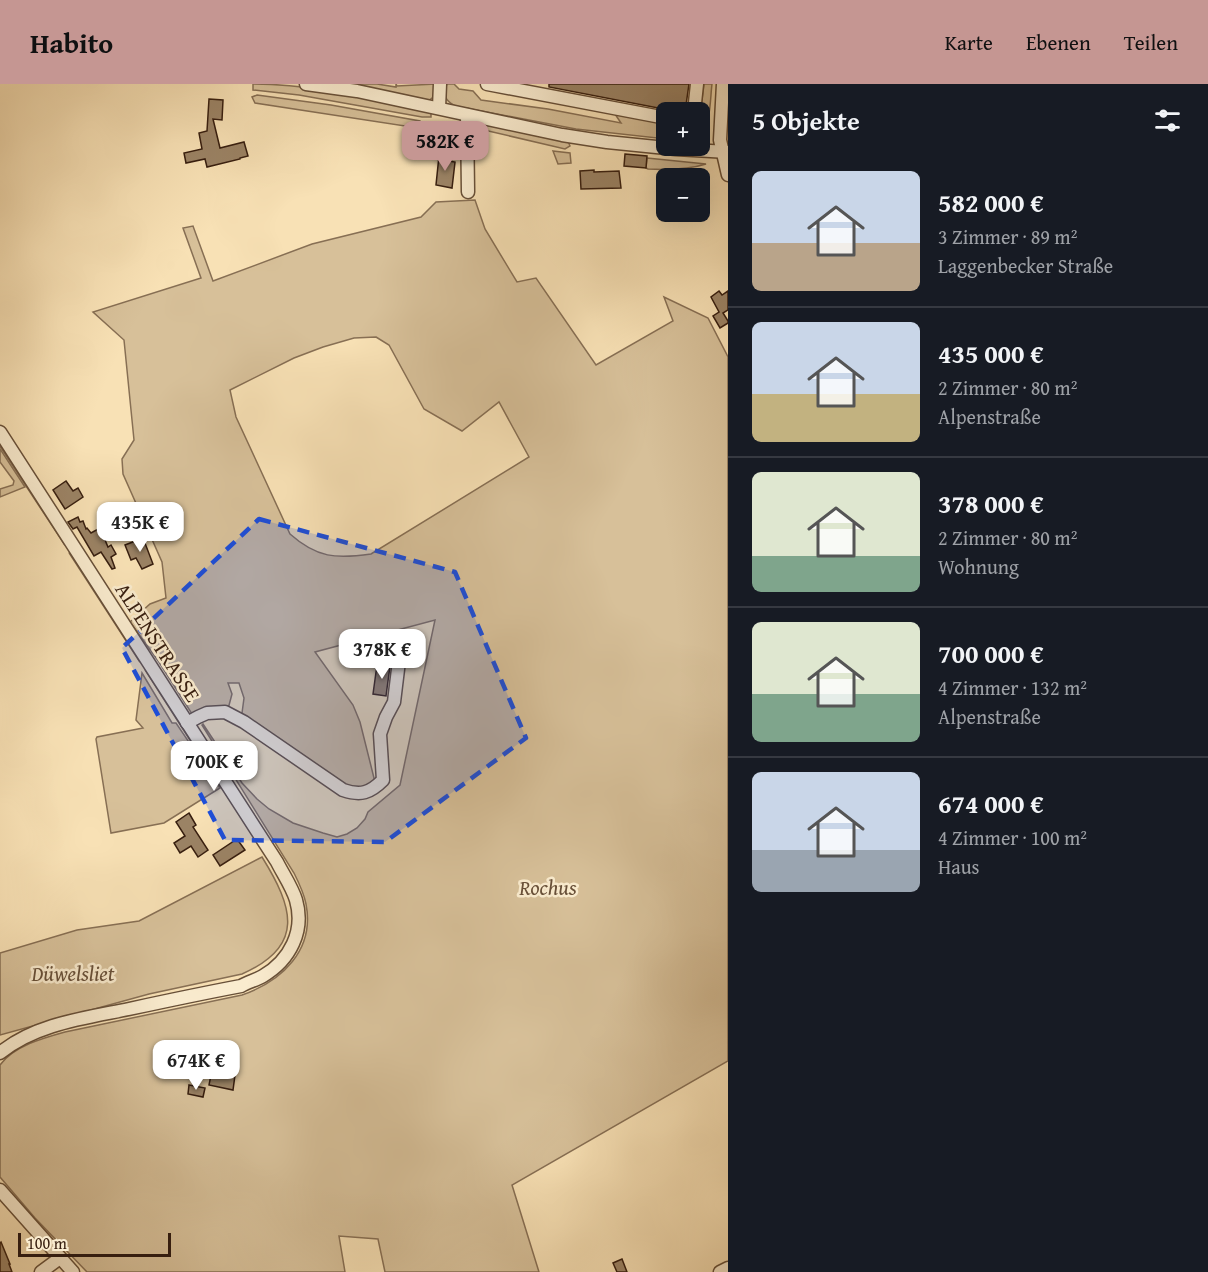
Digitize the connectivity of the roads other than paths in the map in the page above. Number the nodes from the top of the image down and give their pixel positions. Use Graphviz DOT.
graph roads {
  1 [pos="306,84"];
  2 [pos="440,84"];
  3 [pos="487,84"];
  4 [pos="698,84"];
  5 [pos="723,84"];
  6 [pos="695,102"];
  7 [pos="439,108"];
  8 [pos="467,115"];
  9 [pos="656,116"];
  10 [pos="725,152"];
  11 [pos="728,175"];
  12 [pos="468,192"];
  13 [pos="0,432"];
  14 [pos="388,643"];
  15 [pos="188,723"];
  16 [pos="0,1053"];
  17 [pos="0,1190"];
  18 [pos="60,1258"];
  19 [pos="728,1268"];
  20 [pos="41,1272"];
  21 [pos="73,1272"];
  22 [pos="720,1272"];
  1 -- 7 [label="street"];
  2 -- 7 [label="street"];
  3 -- 9 [label="street"];
  4 -- 6 [label="street"];
  5 -- 10 [label="street"];
  7 -- 8 [label="street"];
  8 -- 10 [label="street"];
  8 -- 12 [label="street"];
  10 -- 11 [label="street"];
  13 -- 15 [label="street, ALPENSTRASSE"];
  14 -- 15 [label="street"];
  15 -- 16 [label="street, ALPENSTRASSE"];
  17 -- 18 [label="street"];
  18 -- 20 [label="street"];
  18 -- 21 [label="street"];
  19 -- 22 [label="street"];
}
